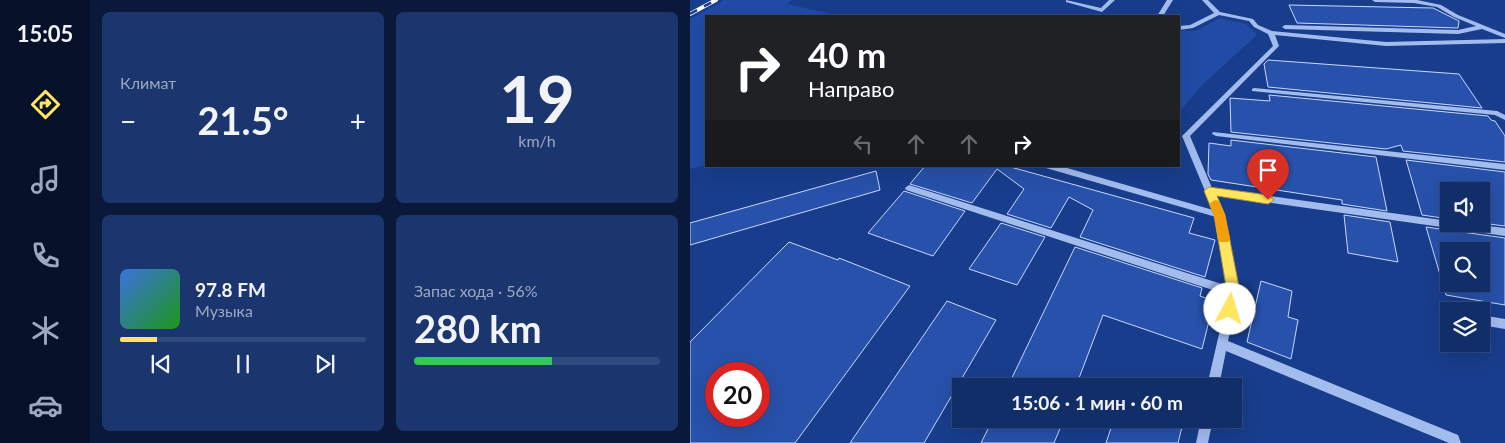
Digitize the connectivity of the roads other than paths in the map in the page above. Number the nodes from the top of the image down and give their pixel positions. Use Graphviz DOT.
graph roads {
  1 [pos="1112,0"];
  2 [pos="1170,0"];
  3 [pos="1205,0"];
  4 [pos="1375,0"];
  5 [pos="1068,1"];
  6 [pos="1102,10"];
  7 [pos="1218,13"];
  8 [pos="1098,15"];
  9 [pos="1161,15"];
  10 [pos="1481,26"];
  11 [pos="1285,27"];
  12 [pos="1180,28"];
  13 [pos="1271,33"];
  14 [pos="1505,36"];
  15 [pos="1505,41"];
  16 [pos="1254,90"];
  17 [pos="1505,118"];
  18 [pos="1216,134"];
  19 [pos="1052,167"];
  20 [pos="1505,168"];
  21 [pos="909,188"];
  22 [pos="1209,191"];
  23 [pos="1220,215"];
  24 [pos="1505,232"];
  25 [pos="1234,292"];
  26 [pos="1490,322"];
  27 [pos="1505,324"];
  28 [pos="1222,344"];
  29 [pos="1215,378"];
  30 [pos="1205,428"];
  31 [pos="1202,443"];
  32 [pos="1455,443"];
  1 -- 6 [label="lane"];
  2 -- 9 [label="lane"];
  3 -- 7 [label="lane"];
  4 -- 10 [label="lane"];
  5 -- 6 [label="lane"];
  6 -- 8 [label="lane"];
  7 -- 12 [label="lane"];
  7 -- 13 [label="lane"];
  10 -- 11 [label="lane"];
  10 -- 14 [label="lane"];
  13 -- 15 [label="lane"];
  13 -- 22 [label="lane"];
  16 -- 17 [label="lane"];
  18 -- 20 [label="lane"];
  19 -- 23 [label="lane"];
  21 -- 25 [label="lane"];
  22 -- 23 [label="lane"];
  22 -- 24 [label="lane"];
  23 -- 25 [label="lane"];
  25 -- 28 [label="lane"];
  26 -- 27 [label="lane"];
  28 -- 29 [label="lane"];
  28 -- 32 [label="lane"];
  30 -- 31 [label="lane"];
}
